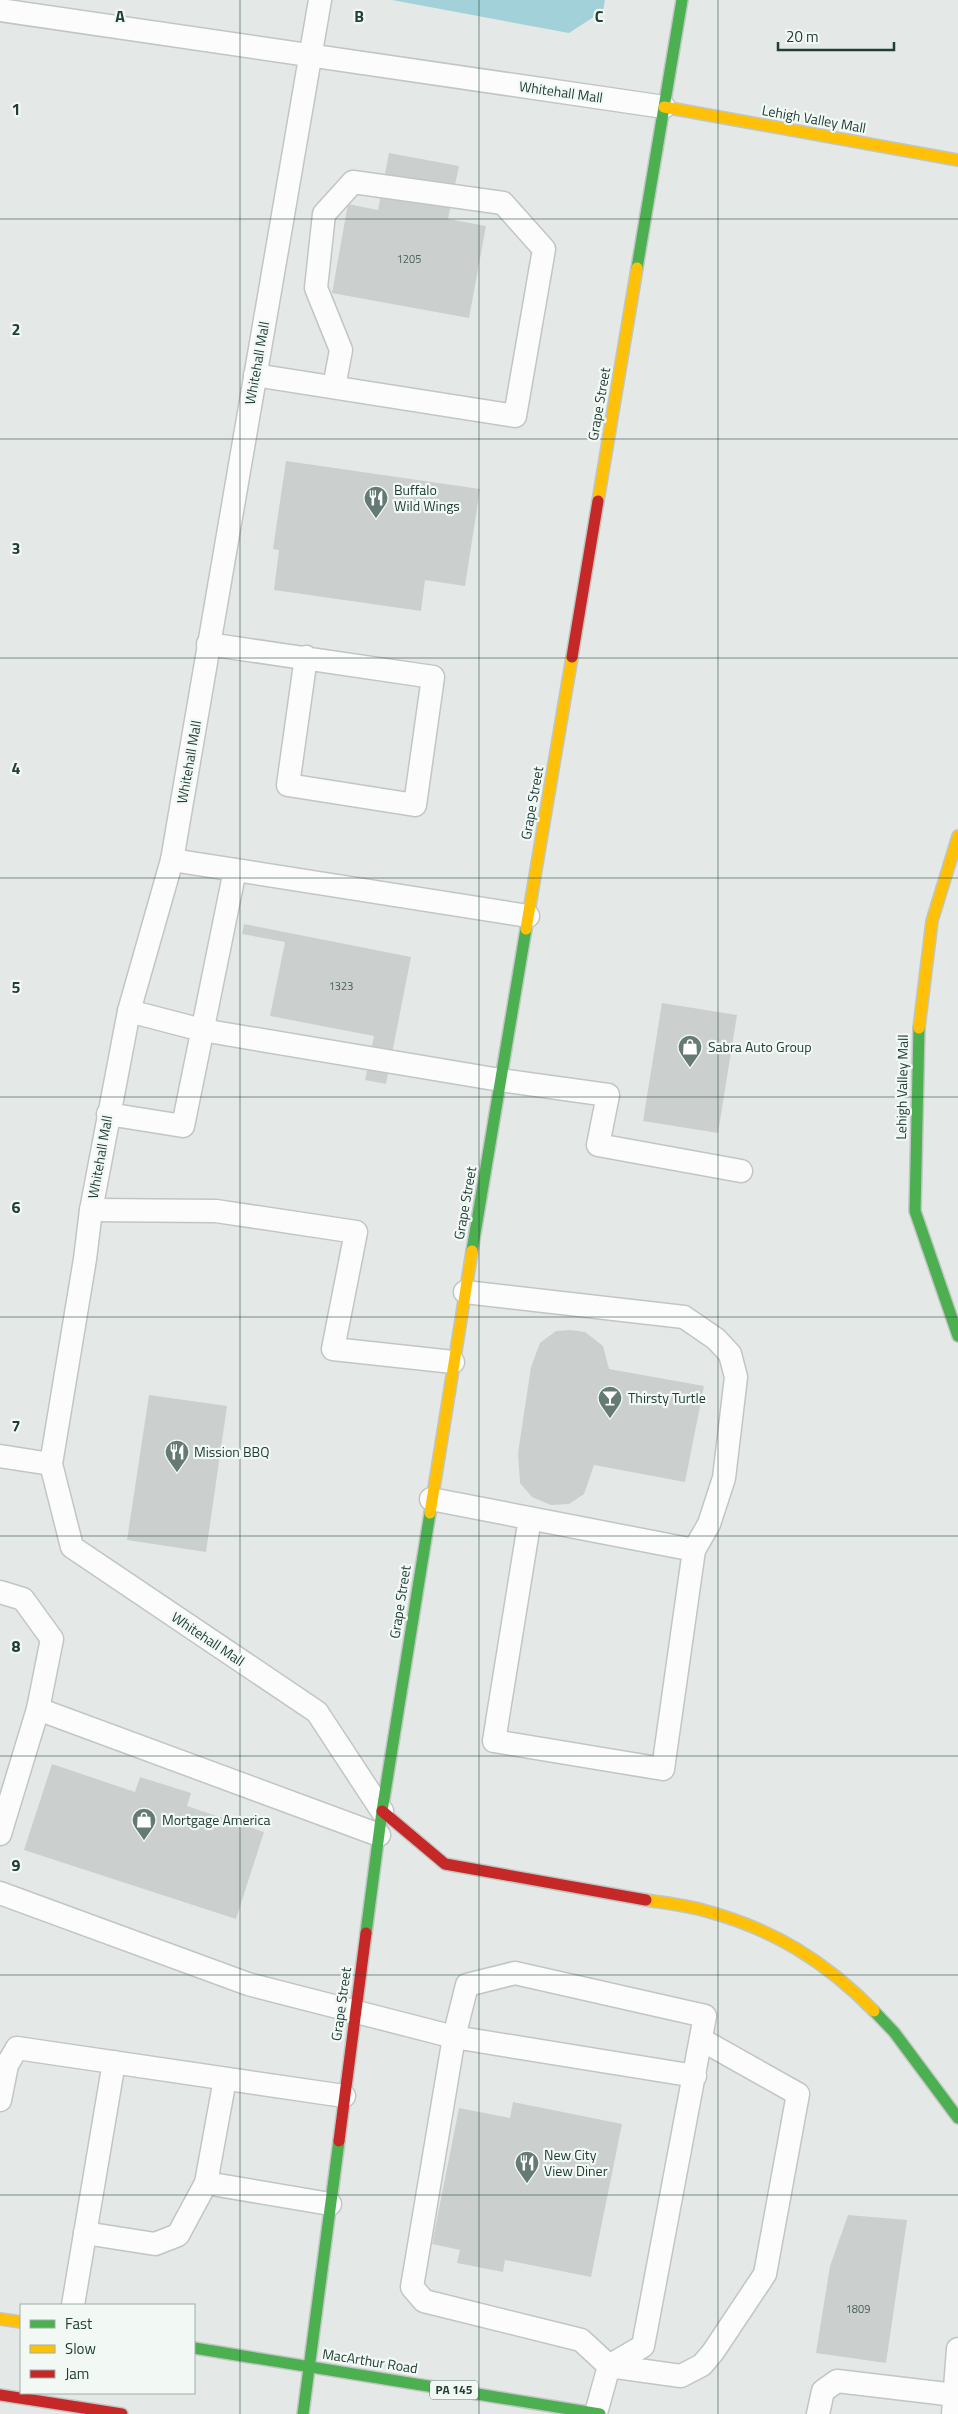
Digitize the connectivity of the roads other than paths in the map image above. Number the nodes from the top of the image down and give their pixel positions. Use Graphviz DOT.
graph roads {
  1 [pos="320,0"];
  2 [pos="682,0"];
  3 [pos="0,10"];
  4 [pos="309,56"];
  5 [pos="664,107"];
  6 [pos="958,160"];
  7 [pos="255,375"];
  8 [pos="334,387"];
  9 [pos="208,644"];
  10 [pos="306,657"];
  11 [pos="957,841"];
  12 [pos="172,860"];
  13 [pos="235,870"];
  14 [pos="528,916"];
  15 [pos="129,1011"];
  16 [pos="202,1030"];
  17 [pos="500,1080"];
  18 [pos="108,1114"];
  19 [pos="741,1171"];
  20 [pos="91,1210"];
  21 [pos="464,1292"];
  22 [pos="958,1336"];
  23 [pos="453,1362"];
  24 [pos="0,1456"];
  25 [pos="51,1464"];
  26 [pos="431,1499"];
  27 [pos="530,1518"];
  28 [pos="694,1550"];
  29 [pos="0,1592"];
  30 [pos="38,1709"];
  31 [pos="382,1811"];
  32 [pos="0,1834"];
  33 [pos="379,1835"];
  34 [pos="0,1893"];
  35 [pos="356,2010"];
  36 [pos="454,2037"];
  37 [pos="702,2040"];
  38 [pos="114,2062"];
  39 [pos="695,2076"];
  40 [pos="225,2079"];
  41 [pos="344,2096"];
  42 [pos="0,2100"];
  43 [pos="958,2118"];
  44 [pos="206,2183"];
  45 [pos="330,2204"];
  46 [pos="85,2233"];
  47 [pos="73,2304"];
  48 [pos="0,2319"];
  49 [pos="20,2322"];
  50 [pos="195,2348"];
  51 [pos="958,2349"];
  52 [pos="309,2366"];
  53 [pos="609,2366"];
  54 [pos="11,2402"];
  55 [pos="954,2404"];
  56 [pos="122,2414"];
  57 [pos="303,2414"];
  58 [pos="598,2414"];
  59 [pos="818,2414"];
  1 -- 4 [label="lane, Whitehall Mall"];
  2 -- 5 [label="main road, Grape Street"];
  3 -- 4 [label="lane, Whitehall Mall"];
  4 -- 5 [label="lane, Whitehall Mall"];
  4 -- 7 [label="lane, Whitehall Mall"];
  5 -- 6 [label="main road, Lehigh Valley Mall"];
  5 -- 14 [label="main road, Grape Street"];
  7 -- 8 [label="lane"];
  7 -- 9 [label="lane, Whitehall Mall"];
  8 -- 8 [label="lane"];
  9 -- 10 [label="lane"];
  9 -- 12 [label="lane, Whitehall Mall"];
  10 -- 10 [label="lane"];
  11 -- 22 [label="main road, Lehigh Valley Mall"];
  12 -- 13 [label="lane"];
  12 -- 15 [label="lane, Whitehall Mall"];
  13 -- 14 [label="lane"];
  13 -- 16 [label="lane"];
  14 -- 17 [label="main road, Grape Street"];
  15 -- 16 [label="lane"];
  15 -- 18 [label="lane, Whitehall Mall"];
  16 -- 17 [label="lane"];
  16 -- 18 [label="lane"];
  17 -- 19 [label="lane"];
  17 -- 21 [label="main road, Grape Street"];
  18 -- 20 [label="lane, Whitehall Mall"];
  20 -- 23 [label="lane"];
  20 -- 25 [label="lane, Whitehall Mall"];
  21 -- 23 [label="main road, Grape Street"];
  21 -- 28 [label="lane"];
  23 -- 26 [label="main road, Grape Street"];
  24 -- 25 [label="lane"];
  25 -- 31 [label="lane, Whitehall Mall"];
  26 -- 27 [label="lane"];
  26 -- 31 [label="main road, Grape Street"];
  27 -- 28 [label="lane"];
  27 -- 28 [label="lane"];
  29 -- 30 [label="lane"];
  30 -- 32 [label="lane"];
  30 -- 33 [label="lane"];
  31 -- 33 [label="main road, Grape Street"];
  31 -- 43 [label="main road"];
  33 -- 35 [label="main road, Grape Street"];
  34 -- 35 [label="lane"];
  35 -- 36 [label="lane"];
  35 -- 41 [label="main road, Grape Street"];
  36 -- 37 [label="lane"];
  36 -- 39 [label="lane"];
  36 -- 53 [label="lane"];
  37 -- 39 [label="lane"];
  37 -- 53 [label="lane"];
  38 -- 40 [label="lane"];
  38 -- 42 [label="lane"];
  38 -- 46 [label="lane"];
  39 -- 53 [label="lane"];
  40 -- 41 [label="lane"];
  40 -- 44 [label="lane"];
  41 -- 45 [label="main road, Grape Street"];
  44 -- 45 [label="lane"];
  44 -- 46 [label="lane"];
  45 -- 52 [label="main road, Grape Street"];
  46 -- 47 [label="lane"];
  48 -- 49 [label="main road"];
  50 -- 52 [label="main road, MacArthur Road / PA 145"];
  51 -- 55 [label="lane"];
  52 -- 57 [label="main road, Grape Street"];
  52 -- 58 [label="main road, MacArthur Road / PA 145"];
  53 -- 58 [label="lane"];
  54 -- 56 [label="main road"];
  55 -- 59 [label="lane"];
}
